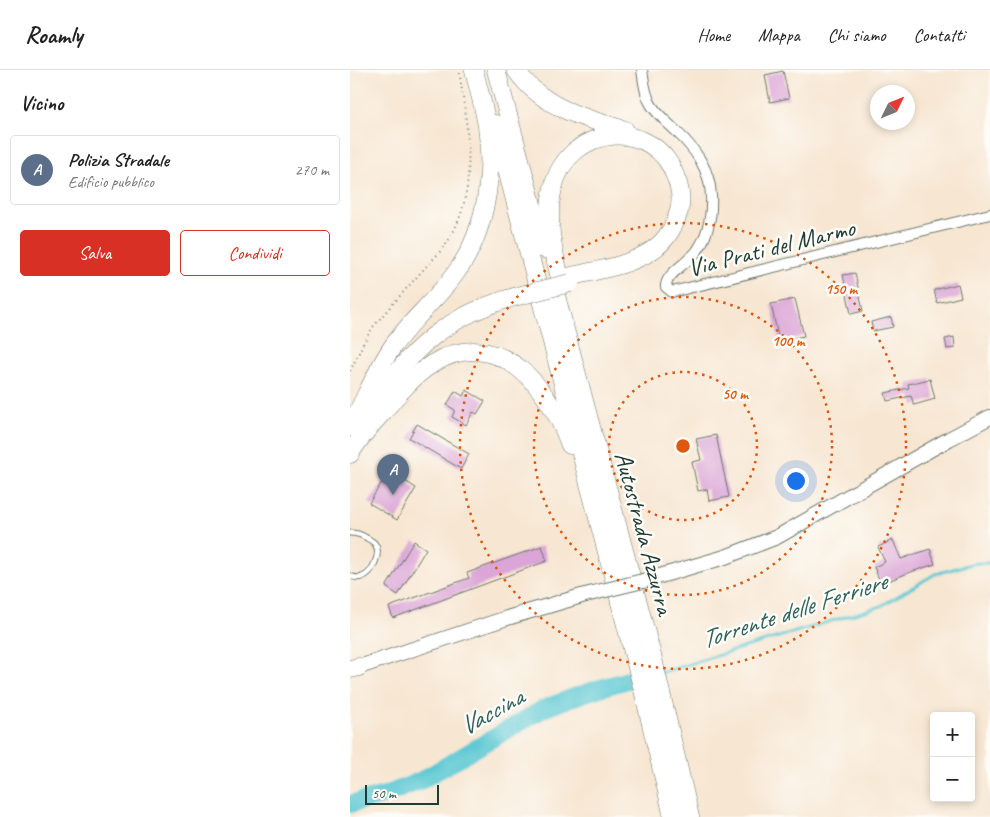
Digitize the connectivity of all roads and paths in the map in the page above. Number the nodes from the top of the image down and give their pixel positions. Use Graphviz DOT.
graph roads {
  1 [pos="459,70"];
  2 [pos="474,70"];
  3 [pos="480,70"];
  4 [pos="496,70"];
  5 [pos="516,70"];
  6 [pos="642,70"];
  7 [pos="990,214"];
  8 [pos="551,285"];
  9 [pos="350,370"];
  10 [pos="990,418"];
  11 [pos="352,423"];
  12 [pos="352,449"];
  13 [pos="350,533"];
  14 [pos="610,566"];
  15 [pos="350,576"];
  16 [pos="645,662"];
  17 [pos="353,669"];
  18 [pos="652,691"];
  19 [pos="673,817"];
  20 [pos="690,817"];
  1 -- 9 [label="path"];
  2 -- 11 [label="highway"];
  3 -- 8 [label="highway, Autostrada Azzurra"];
  4 -- 8 [label="highway, Autostrada Azzurra"];
  5 -- 8 [label="highway"];
  6 -- 7 [label="street, Via Prati del Marmo"];
  8 -- 8 [label="highway"];
  8 -- 11 [label="highway"];
  8 -- 12 [label="highway"];
  8 -- 14 [label="highway, Autostrada Azzurra"];
  8 -- 16 [label="highway, Autostrada Azzurra"];
  10 -- 17 [label="main road, bridge"];
  12 -- 14 [label="highway"];
  13 -- 15 [label="lane"];
  14 -- 16 [label="highway, Autostrada Azzurra"];
  16 -- 18 [label="highway, Autostrada Azzurra"];
  18 -- 19 [label="highway, Autostrada Azzurra"];
  18 -- 20 [label="highway, Autostrada Azzurra"];
}
